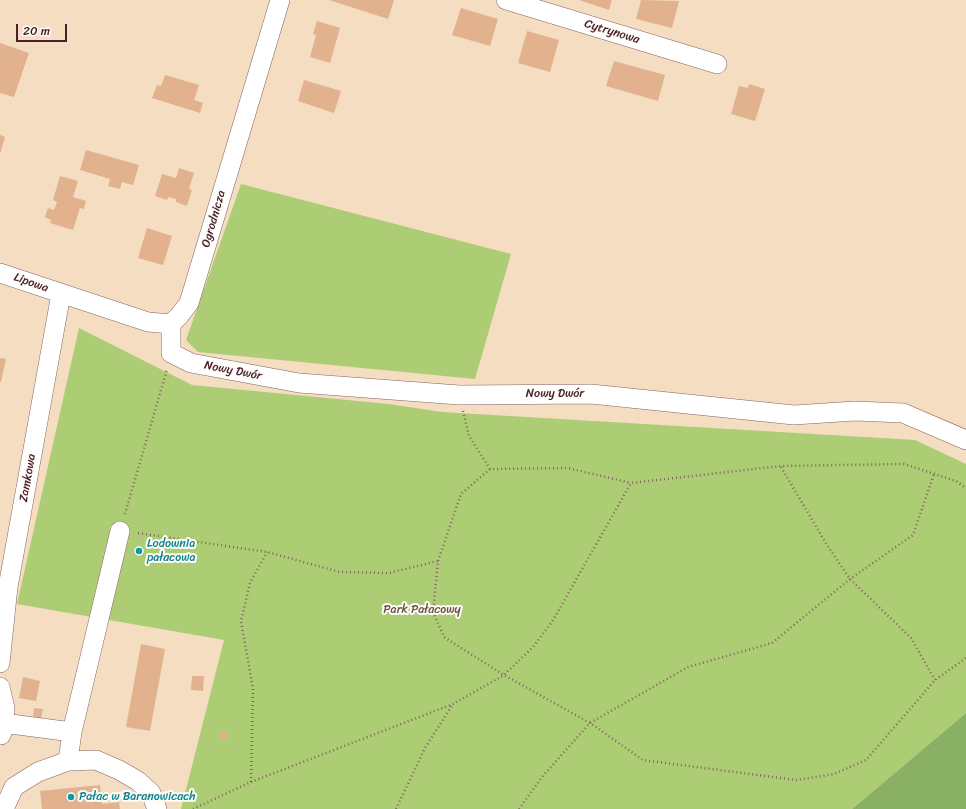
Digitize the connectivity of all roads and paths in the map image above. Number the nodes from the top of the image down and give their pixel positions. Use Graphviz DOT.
graph roads {
  1 [pos="280,0"];
  2 [pos="506,0"];
  3 [pos="717,64"];
  4 [pos="0,273"];
  5 [pos="61,294"];
  6 [pos="170,324"];
  7 [pos="171,353"];
  8 [pos="458,395"];
  9 [pos="966,440"];
  10 [pos="780,466"];
  11 [pos="490,469"];
  12 [pos="934,474"];
  13 [pos="631,483"];
  14 [pos="966,488"];
  15 [pos="120,530"];
  16 [pos="267,552"];
  17 [pos="438,561"];
  18 [pos="850,579"];
  19 [pos="966,658"];
  20 [pos="0,663"];
  21 [pos="504,675"];
  22 [pos="935,680"];
  23 [pos="0,687"];
  24 [pos="453,704"];
  25 [pos="590,723"];
  26 [pos="2,730"];
  27 [pos="72,732"];
  28 [pos="68,761"];
  29 [pos="251,782"];
  30 [pos="4,809"];
  31 [pos="157,809"];
  32 [pos="193,809"];
  33 [pos="396,809"];
  34 [pos="520,809"];
  1 -- 6 [label="street, Ogrodnicza"];
  2 -- 3 [label="street, Cytrynowa"];
  4 -- 5 [label="street, Lipowa"];
  5 -- 6 [label="street"];
  5 -- 20 [label="street, Zamkowa"];
  6 -- 7 [label="street"];
  7 -- 8 [label="street, Nowy Dwór"];
  7 -- 15 [label="path"];
  8 -- 9 [label="street, Nowy Dwór"];
  8 -- 11 [label="path"];
  10 -- 12 [label="path"];
  10 -- 13 [label="path"];
  10 -- 18 [label="path"];
  11 -- 13 [label="path"];
  11 -- 17 [label="path"];
  12 -- 14 [label="path"];
  12 -- 18 [label="path"];
  13 -- 21 [label="path"];
  15 -- 16 [label="path"];
  15 -- 27 [label="street"];
  16 -- 17 [label="path"];
  16 -- 29 [label="path"];
  17 -- 21 [label="path"];
  18 -- 22 [label="path"];
  18 -- 25 [label="path"];
  19 -- 22 [label="path"];
  21 -- 24 [label="path"];
  21 -- 25 [label="path"];
  22 -- 25 [label="path"];
  23 -- 26 [label="street"];
  24 -- 29 [label="path"];
  24 -- 33 [label="path"];
  25 -- 34 [label="path"];
  26 -- 27 [label="street"];
  27 -- 28 [label="street"];
  28 -- 30 [label="street"];
  28 -- 31 [label="street"];
  29 -- 32 [label="path"];
}
